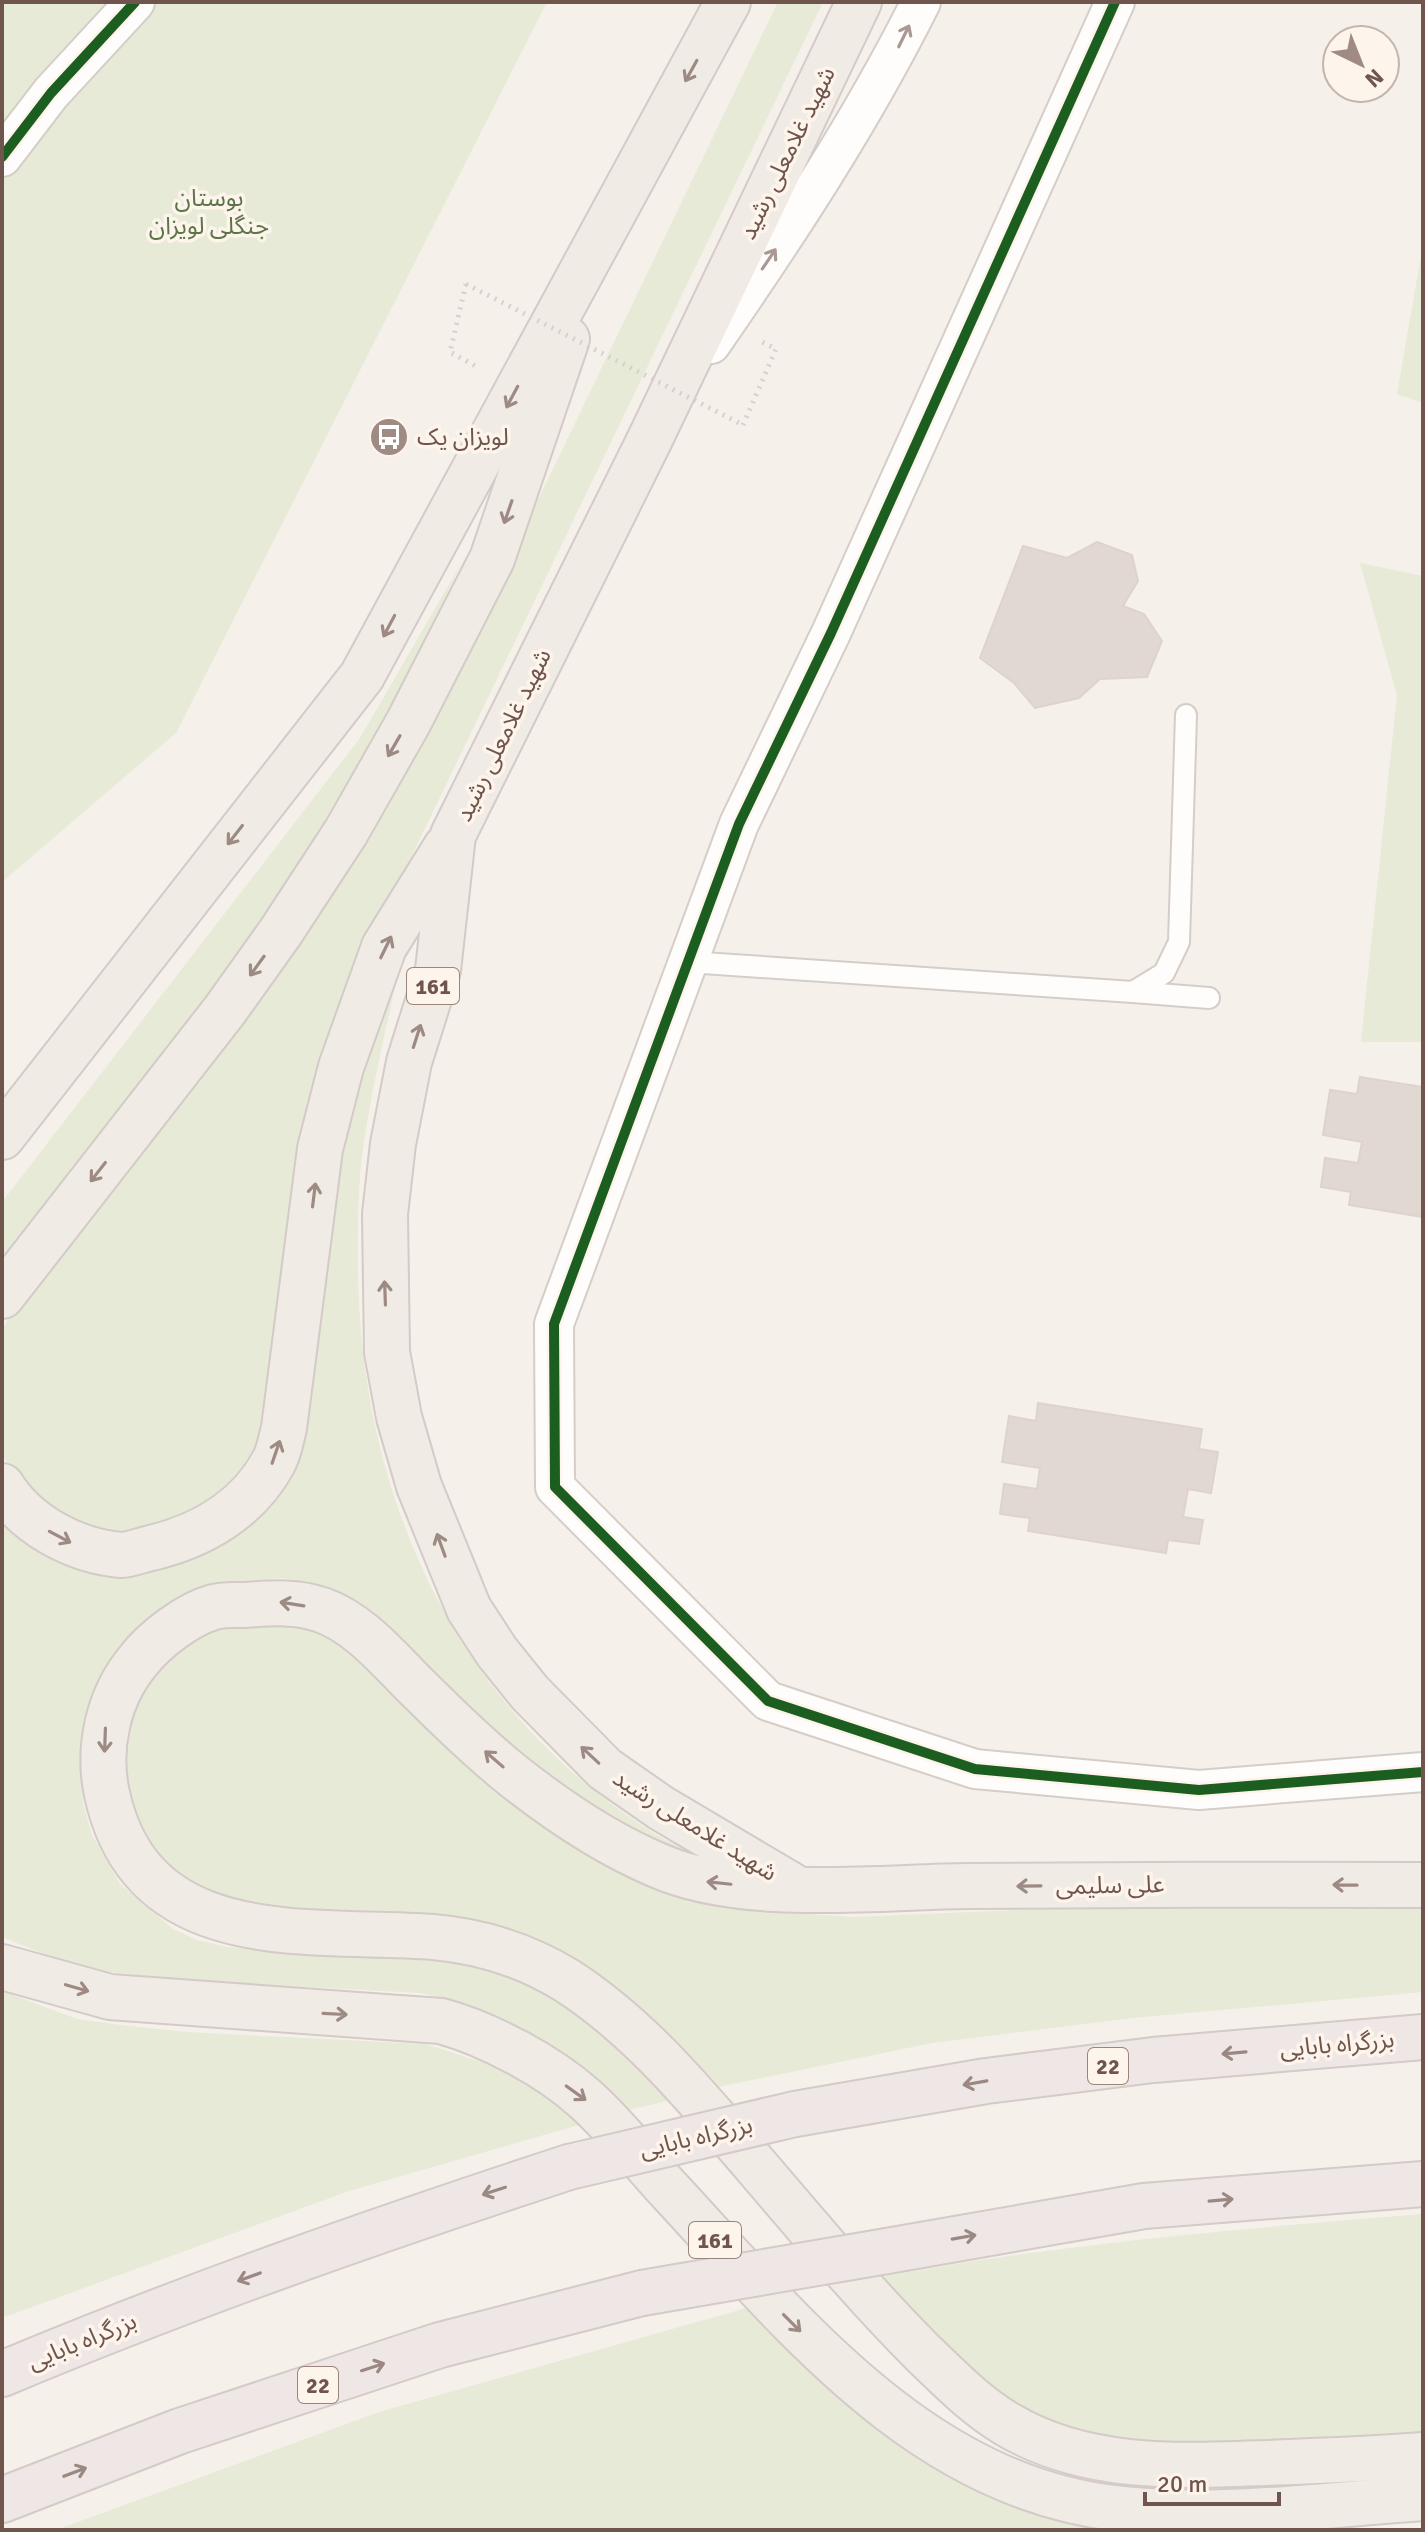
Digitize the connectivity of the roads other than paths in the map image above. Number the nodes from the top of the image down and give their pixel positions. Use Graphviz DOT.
graph roads {
  1 [pos="135,2"];
  2 [pos="728,2"];
  3 [pos="859,2"];
  4 [pos="921,2"];
  5 [pos="1115,2"];
  6 [pos="2,157"];
  7 [pos="606,227"];
  8 [pos="649,441"];
  9 [pos="1186,715"];
  10 [pos="453,835"];
  11 [pos="688,962"];
  12 [pos="1133,992"];
  13 [pos="1209,998"];
  14 [pos="2,1137"];
  15 [pos="2,1296"];
  16 [pos="2,1486"];
  17 [pos="1423,1772"];
  18 [pos="1423,1885"];
  19 [pos="797,1888"];
  20 [pos="2,1967"];
  21 [pos="1423,2037"];
  22 [pos="1423,2184"];
  23 [pos="2,2374"];
  24 [pos="1423,2455"];
  25 [pos="1423,2498"];
  26 [pos="2,2500"];
  1 -- 6 [label="street"];
  2 -- 7 [label="main road, one-way"];
  3 -- 8 [label="main road, شهید غلامعلی رشید / 161"];
  8 -- 4 [label="street, one-way"];
  5 -- 11 [label="street"];
  7 -- 14 [label="main road, one-way"];
  7 -- 15 [label="main road, one-way"];
  8 -- 10 [label="main road, شهید غلامعلی رشید / 161"];
  9 -- 12 [label="lane"];
  16 -- 10 [label="main road, one-way"];
  19 -- 10 [label="main road, شهید غلامعلی رشید / 161, one-way"];
  11 -- 12 [label="lane"];
  11 -- 17 [label="street"];
  12 -- 13 [label="lane"];
  18 -- 19 [label="main road, علی سلیمی, one-way"];
  19 -- 24 [label="main road, علی سلیمی, one-way"];
  20 -- 25 [label="main road, 161, one-way"];
  21 -- 23 [label="highway, بزرگراه بابایی / 22, one-way, bridge"];
  26 -- 22 [label="highway, 22, one-way, bridge"];
}
